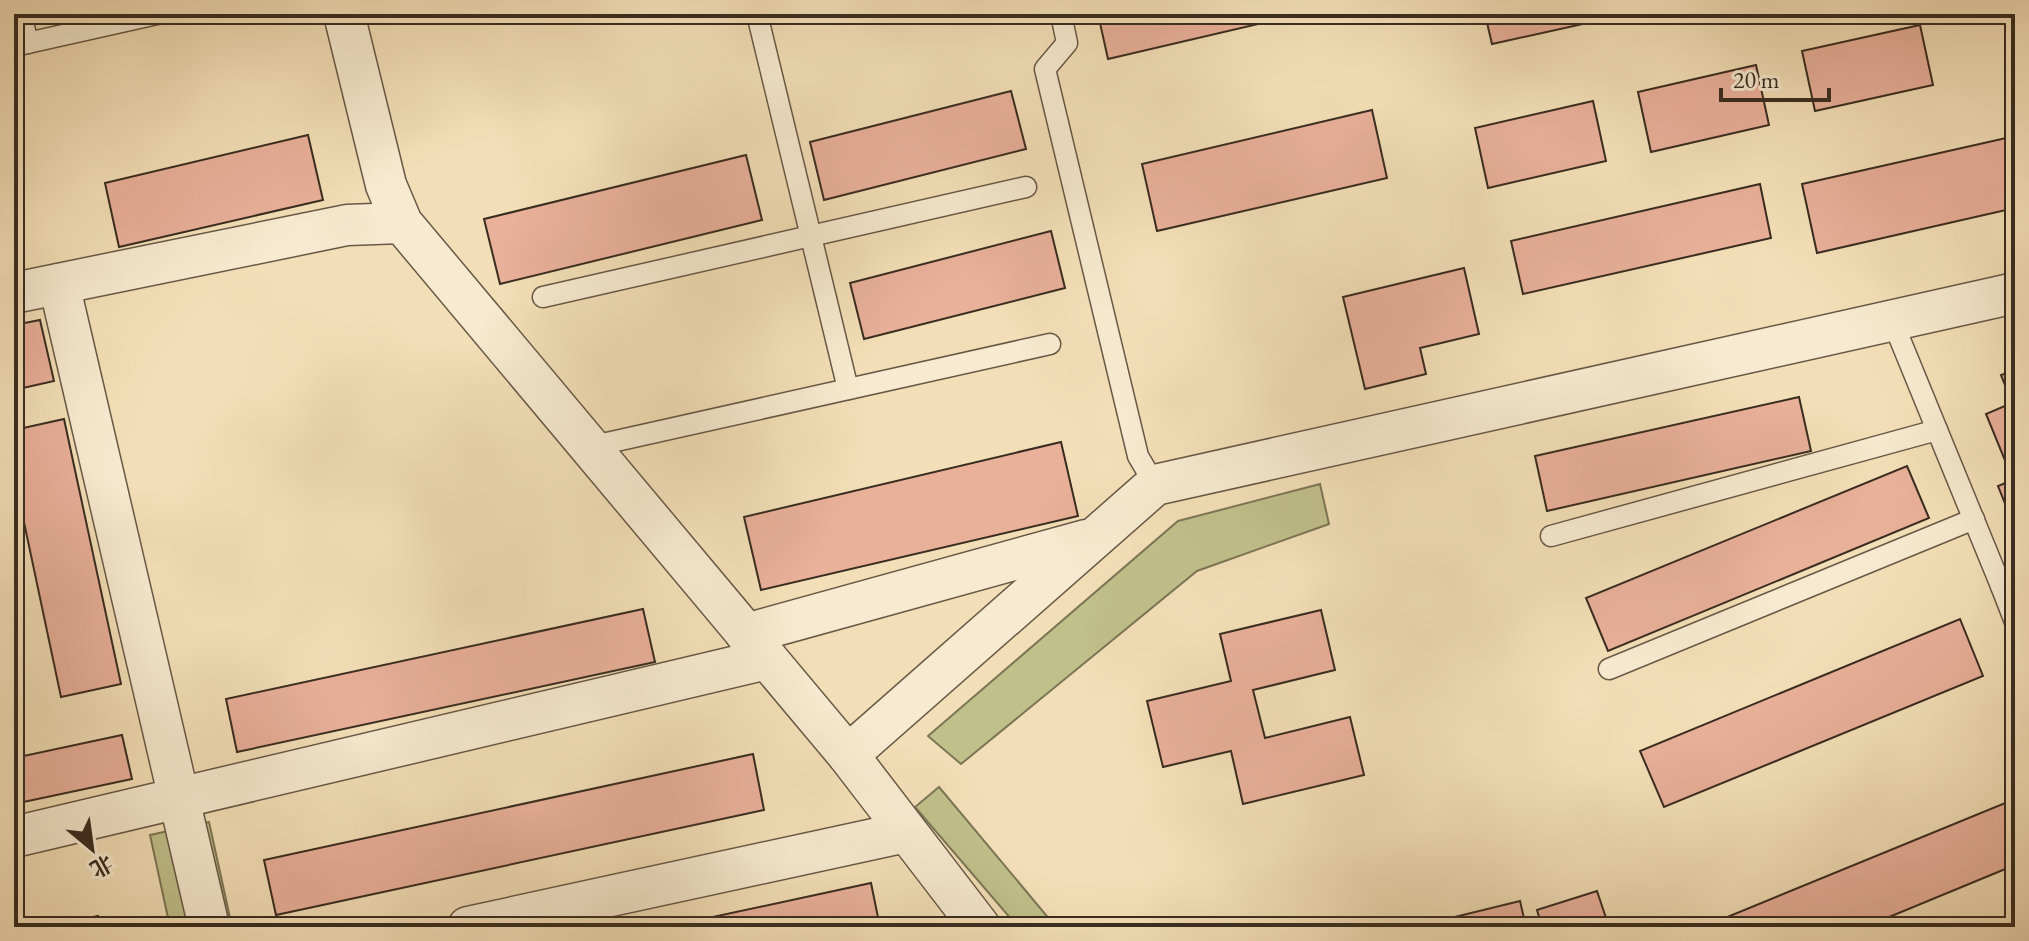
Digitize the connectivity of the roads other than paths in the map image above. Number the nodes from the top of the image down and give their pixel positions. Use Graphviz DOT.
graph roads {
  1 [pos="21,14"];
  2 [pos="157,14"];
  3 [pos="344,14"];
  4 [pos="757,14"];
  5 [pos="1061,14"];
  6 [pos="21,45"];
  7 [pos="1026,187"];
  8 [pos="402,223"];
  9 [pos="811,236"];
  10 [pos="59,284"];
  11 [pos="14,293"];
  12 [pos="2015,293"];
  13 [pos="543,297"];
  14 [pos="1892,320"];
  15 [pos="1050,344"];
  16 [pos="848,389"];
  17 [pos="1937,430"];
  18 [pos="589,447"];
  19 [pos="1155,485"];
  20 [pos="1974,519"];
  21 [pos="1551,536"];
  22 [pos="1094,538"];
  23 [pos="2008,583"];
  24 [pos="2015,622"];
  25 [pos="757,646"];
  26 [pos="1609,669"];
  27 [pos="848,755"];
  28 [pos="179,798"];
  29 [pos="906,832"];
  30 [pos="14,837"];
  31 [pos="209,927"];
  32 [pos="468,927"];
  33 [pos="980,927"];
  1 -- 6 [label="lane"];
  2 -- 6 [label="lane"];
  3 -- 8 [label="street"];
  4 -- 9 [label="lane"];
  5 -- 19 [label="lane"];
  7 -- 9 [label="lane"];
  8 -- 10 [label="street"];
  8 -- 18 [label="street"];
  9 -- 13 [label="lane"];
  9 -- 16 [label="lane"];
  10 -- 11 [label="street"];
  10 -- 28 [label="street"];
  12 -- 14 [label="street"];
  14 -- 17 [label="lane"];
  14 -- 19 [label="street"];
  15 -- 16 [label="lane"];
  16 -- 18 [label="lane"];
  17 -- 20 [label="lane"];
  17 -- 21 [label="lane"];
  18 -- 25 [label="street"];
  19 -- 22 [label="street"];
  20 -- 23 [label="lane"];
  20 -- 26 [label="lane"];
  22 -- 25 [label="street"];
  22 -- 27 [label="street"];
  23 -- 24 [label="lane"];
  25 -- 27 [label="street"];
  25 -- 28 [label="street"];
  27 -- 29 [label="street"];
  28 -- 30 [label="street"];
  28 -- 31 [label="street"];
  29 -- 32 [label="street"];
  29 -- 33 [label="street"];
}
